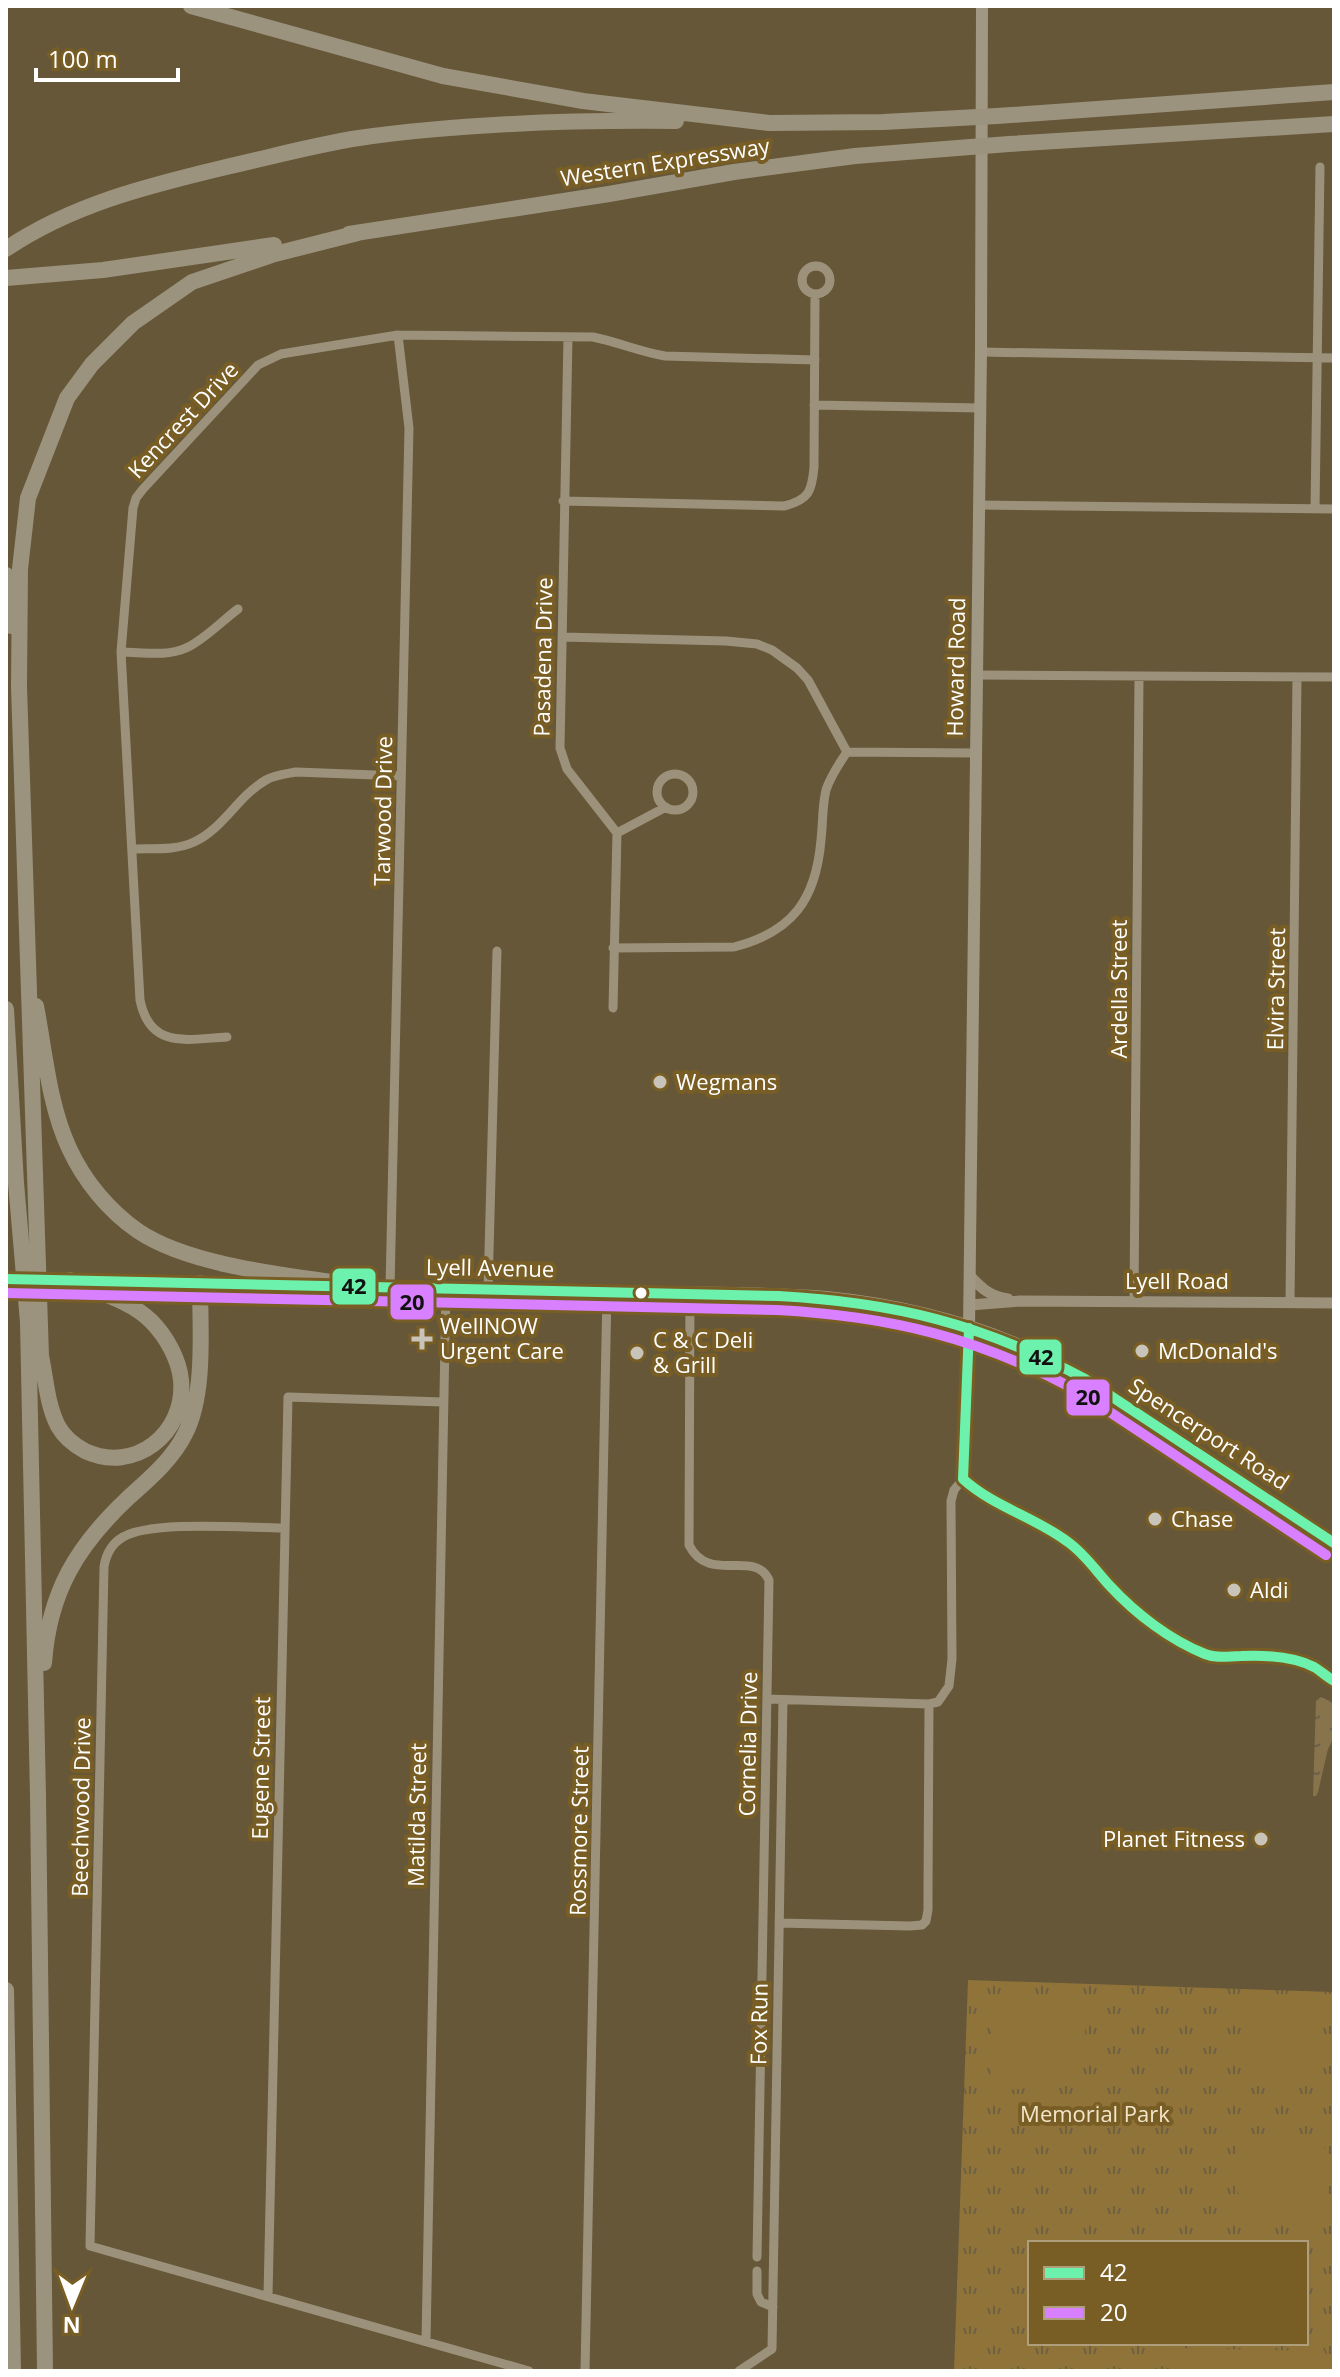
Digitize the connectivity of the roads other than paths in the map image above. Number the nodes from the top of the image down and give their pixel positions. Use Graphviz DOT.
graph roads {
  1 [pos="191,6"];
  2 [pos="212,6"];
  3 [pos="982,6"];
  4 [pos="286,32"];
  5 [pos="1334,92"];
  6 [pos="769,123"];
  7 [pos="1334,124"];
  8 [pos="1320,167"];
  9 [pos="358,233"];
  10 [pos="6,249"];
  11 [pos="6,278"];
  12 [pos="815,294"];
  13 [pos="398,335"];
  14 [pos="568,337"];
  15 [pos="981,352"];
  16 [pos="1317,358"];
  17 [pos="1334,358"];
  18 [pos="815,360"];
  19 [pos="814,405"];
  20 [pos="980,408"];
  21 [pos="563,501"];
  22 [pos="978,505"];
  23 [pos="1315,509"];
  24 [pos="1334,509"];
  25 [pos="6,575"];
  26 [pos="238,609"];
  27 [pos="562,637"];
  28 [pos="121,652"];
  29 [pos="976,675"];
  30 [pos="1139,677"];
  31 [pos="1297,677"];
  32 [pos="1334,677"];
  33 [pos="19,687"];
  34 [pos="847,752"];
  35 [pos="975,753"];
  36 [pos="401,776"];
  37 [pos="666,807"];
  38 [pos="617,833"];
  39 [pos="132,849"];
  40 [pos="613,948"];
  41 [pos="497,951"];
  42 [pos="26,957"];
  43 [pos="613,1008"];
  44 [pos="6,1009"];
  45 [pos="227,1037"];
  46 [pos="970,1276"];
  47 [pos="6,1279"];
  48 [pos="70,1280"];
  49 [pos="200,1283"];
  50 [pos="382,1288"];
  51 [pos="446,1289"];
  52 [pos="488,1290"];
  53 [pos="607,1292"];
  54 [pos="690,1294"];
  55 [pos="1020,1301"];
  56 [pos="1134,1301"];
  57 [pos="1290,1302"];
  58 [pos="1334,1303"];
  59 [pos="970,1305"];
  60 [pos="969,1328"];
  61 [pos="41,1356"];
  62 [pos="29,1381"];
  63 [pos="443,1402"];
  64 [pos="963,1479"];
  65 [pos="284,1528"];
  66 [pos="1334,1543"];
  67 [pos="1334,1681"];
  68 [pos="767,1699"];
  69 [pos="783,1700"];
  70 [pos="929,1704"];
  71 [pos="38,1796"];
  72 [pos="779,1923"];
  73 [pos="6,1990"];
  74 [pos="757,2257"];
  75 [pos="757,2271"];
  76 [pos="268,2296"];
  77 [pos="773,2307"];
  78 [pos="426,2341"];
  79 [pos="13,2371"];
  80 [pos="45,2371"];
  81 [pos="529,2371"];
  82 [pos="585,2371"];
  83 [pos="739,2371"];
  1 -- 4 [label="highway, Western Expressway"];
  2 -- 4 [label="highway"];
  3 -- 15 [label="main road, Howard Road"];
  4 -- 6 [label="highway, Western Expressway"];
  5 -- 6 [label="highway, Western Expressway"];
  6 -- 10 [label="highway"];
  7 -- 9 [label="highway, Western Expressway"];
  8 -- 16 [label="street"];
  9 -- 11 [label="highway, Western Expressway"];
  9 -- 33 [label="highway"];
  12 -- 18 [label="street"];
  13 -- 14 [label="street, Kencrest Drive"];
  13 -- 28 [label="street, Kencrest Drive"];
  13 -- 36 [label="street, Tarwood Drive"];
  14 -- 18 [label="street, Kencrest Drive"];
  14 -- 21 [label="street, Pasadena Drive"];
  15 -- 16 [label="street"];
  15 -- 20 [label="main road, Howard Road"];
  16 -- 17 [label="street"];
  16 -- 23 [label="street"];
  18 -- 19 [label="street"];
  19 -- 20 [label="street"];
  19 -- 21 [label="street"];
  20 -- 22 [label="main road, Howard Road"];
  21 -- 27 [label="street, Pasadena Drive"];
  22 -- 23 [label="street"];
  22 -- 29 [label="main road, Howard Road"];
  23 -- 24 [label="street"];
  25 -- 33 [label="highway"];
  26 -- 28 [label="street"];
  27 -- 34 [label="street"];
  27 -- 38 [label="street, Pasadena Drive"];
  28 -- 39 [label="street, Kencrest Drive"];
  29 -- 30 [label="street"];
  29 -- 35 [label="main road, Howard Road"];
  30 -- 31 [label="street"];
  30 -- 56 [label="street, Ardella Street"];
  31 -- 32 [label="street"];
  31 -- 57 [label="street, Elvira Street"];
  33 -- 42 [label="highway"];
  34 -- 35 [label="street"];
  34 -- 40 [label="street"];
  35 -- 46 [label="main road, Howard Road"];
  36 -- 39 [label="street"];
  36 -- 50 [label="street, Tarwood Drive"];
  37 -- 38 [label="street"];
  38 -- 40 [label="street"];
  39 -- 45 [label="street, Kencrest Drive"];
  40 -- 43 [label="street"];
  41 -- 52 [label="street"];
  42 -- 50 [label="highway"];
  42 -- 61 [label="highway"];
  44 -- 62 [label="highway"];
  46 -- 55 [label="street, Lyell Road"];
  46 -- 59 [label="main road, Howard Road"];
  47 -- 48 [label="main road, Lyell Avenue"];
  48 -- 49 [label="main road, Lyell Avenue"];
  48 -- 61 [label="highway"];
  49 -- 50 [label="main road, Lyell Avenue"];
  49 -- 71 [label="highway"];
  50 -- 51 [label="main road, Lyell Avenue"];
  51 -- 52 [label="main road, Lyell Avenue"];
  51 -- 63 [label="street, Matilda Street"];
  52 -- 53 [label="main road, Lyell Avenue"];
  53 -- 54 [label="main road, Lyell Avenue"];
  53 -- 82 [label="street, Rossmore Street"];
  54 -- 60 [label="main road, Lyell Avenue"];
  54 -- 68 [label="street, Cornelia Drive"];
  55 -- 56 [label="street, Lyell Road"];
  55 -- 59 [label="street, Lyell Road"];
  56 -- 57 [label="street, Lyell Road"];
  57 -- 58 [label="street, Lyell Road"];
  59 -- 60 [label="main road, Howard Road"];
  60 -- 64 [label="street"];
  60 -- 66 [label="main road, Spencerport Road"];
  61 -- 62 [label="highway"];
  62 -- 71 [label="highway"];
  63 -- 65 [label="street, Eugene Street"];
  63 -- 78 [label="street, Matilda Street"];
  64 -- 67 [label="street"];
  64 -- 70 [label="street"];
  65 -- 76 [label="street, Eugene Street"];
  65 -- 76 [label="street, Beechwood Drive"];
  68 -- 69 [label="street"];
  68 -- 74 [label="street, Cornelia Drive"];
  69 -- 70 [label="street"];
  69 -- 72 [label="street, Fox Run"];
  70 -- 72 [label="street"];
  71 -- 80 [label="highway"];
  72 -- 77 [label="street, Fox Run"];
  73 -- 79 [label="highway"];
  75 -- 77 [label="street"];
  76 -- 78 [label="street"];
  77 -- 83 [label="street, Fox Run"];
  78 -- 81 [label="street"];
}
